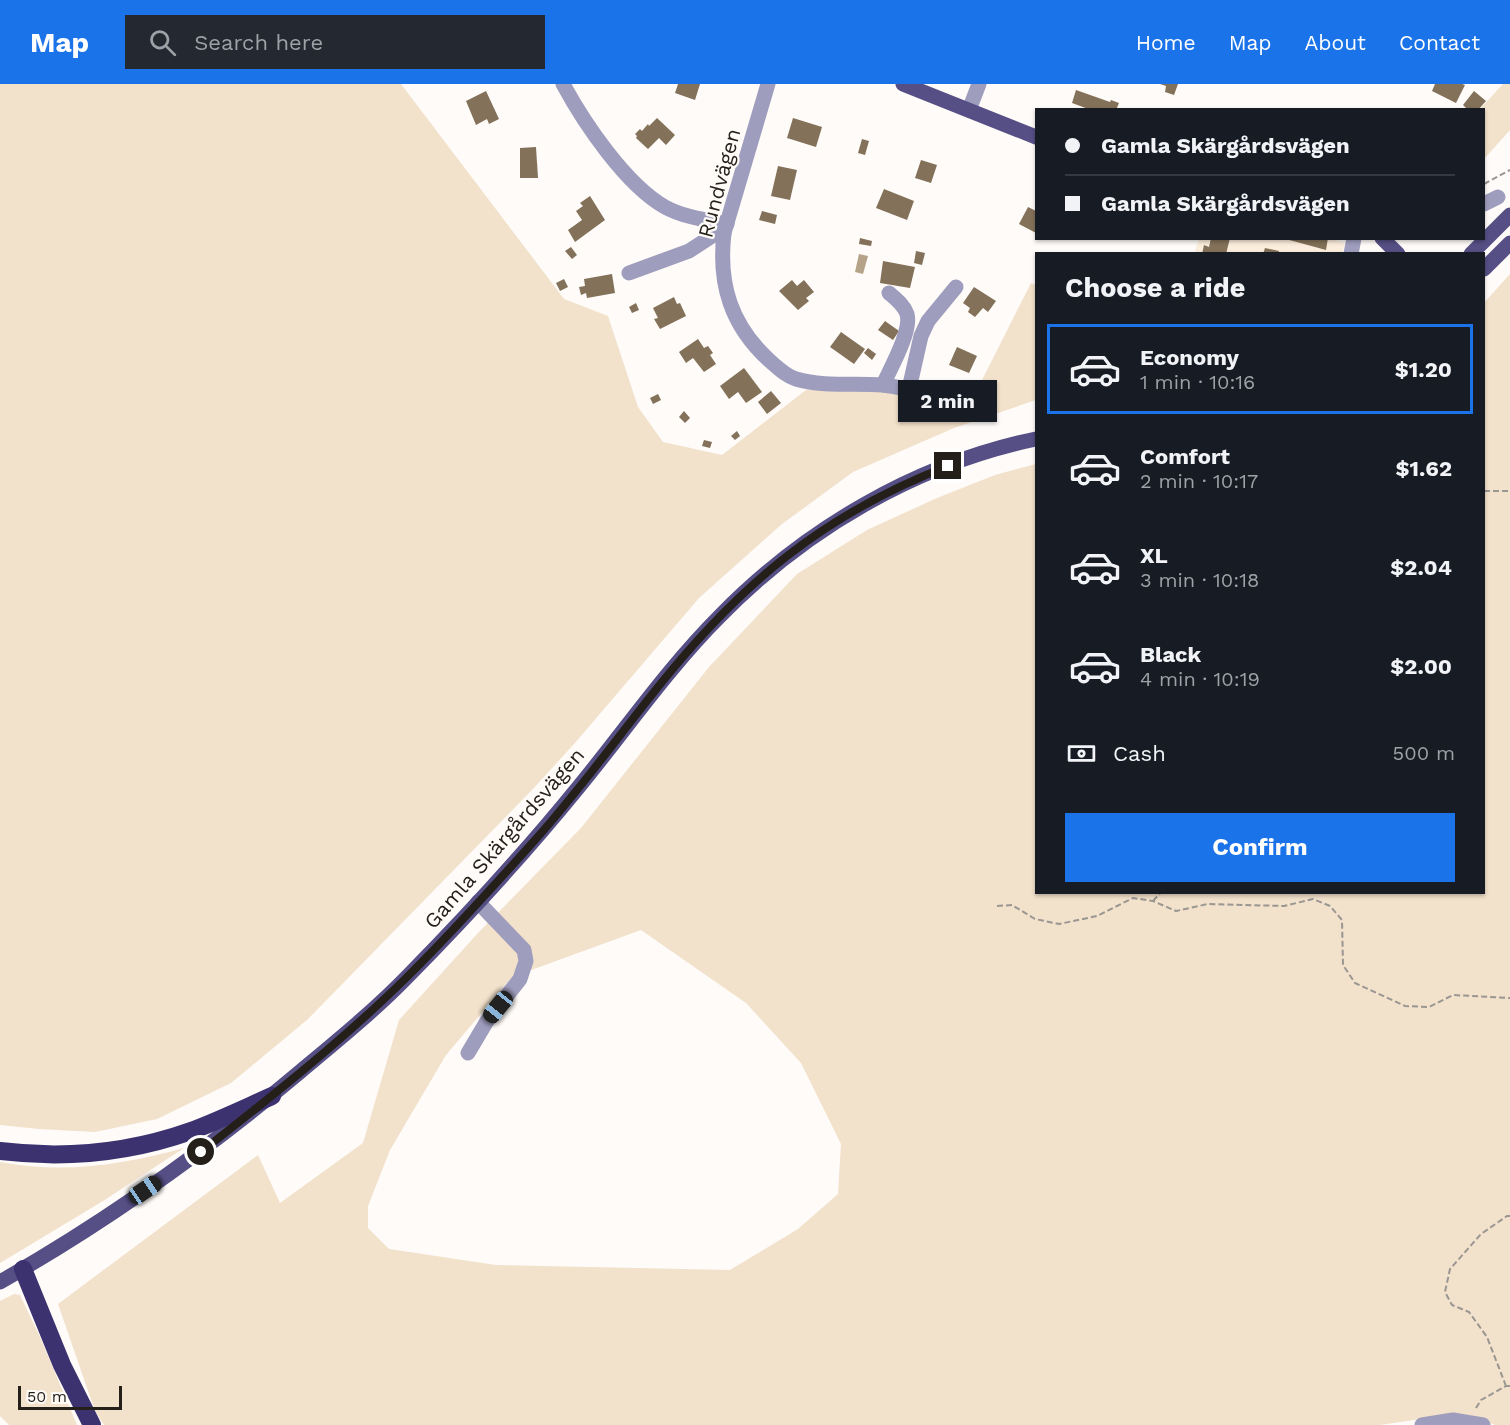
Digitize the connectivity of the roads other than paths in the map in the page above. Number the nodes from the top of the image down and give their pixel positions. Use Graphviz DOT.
graph roads {
  1 [pos="563,84"];
  2 [pos="768,84"];
  3 [pos="903,84"];
  4 [pos="979,84"];
  5 [pos="969,110"];
  6 [pos="1035,137"];
  7 [pos="1498,197"];
  8 [pos="1485,204"];
  9 [pos="1510,215"];
  10 [pos="725,228"];
  11 [pos="1385,240"];
  12 [pos="1485,240"];
  13 [pos="1485,240"];
  14 [pos="1510,243"];
  15 [pos="1396,252"];
  16 [pos="1473,252"];
  17 [pos="1485,268"];
  18 [pos="629,273"];
  19 [pos="956,286"];
  20 [pos="889,293"];
  21 [pos="883,385"];
  22 [pos="909,389"];
  23 [pos="933,395"];
  24 [pos="1035,440"];
  25 [pos="478,902"];
  26 [pos="468,1053"];
  27 [pos="272,1096"];
  28 [pos="0,1151"];
  29 [pos="23,1269"];
  30 [pos="0,1282"];
  31 [pos="1476,1423"];
  32 [pos="92,1425"];
  33 [pos="1422,1425"];
  1 -- 10 [label="street"];
  2 -- 10 [label="street, Rundvägen"];
  3 -- 5 [label="main road"];
  4 -- 5 [label="street"];
  5 -- 6 [label="main road"];
  7 -- 8 [label="street"];
  9 -- 12 [label="main road"];
  10 -- 18 [label="street"];
  10 -- 21 [label="street, Rundvägen"];
  11 -- 15 [label="main road"];
  13 -- 16 [label="main road"];
  14 -- 17 [label="main road"];
  19 -- 22 [label="street"];
  20 -- 21 [label="street"];
  21 -- 22 [label="street, Rundvägen"];
  22 -- 23 [label="street, Rundvägen"];
  24 -- 25 [label="main road, Gamla Skärgårdsvägen"];
  25 -- 26 [label="street"];
  25 -- 27 [label="main road, Gamla Skärgårdsvägen"];
  27 -- 28 [label="highway"];
  27 -- 29 [label="main road, Gamla Skärgårdsvägen"];
  29 -- 30 [label="main road, Gamla Skärgårdsvägen"];
  29 -- 32 [label="highway"];
  31 -- 33 [label="street"];
}
